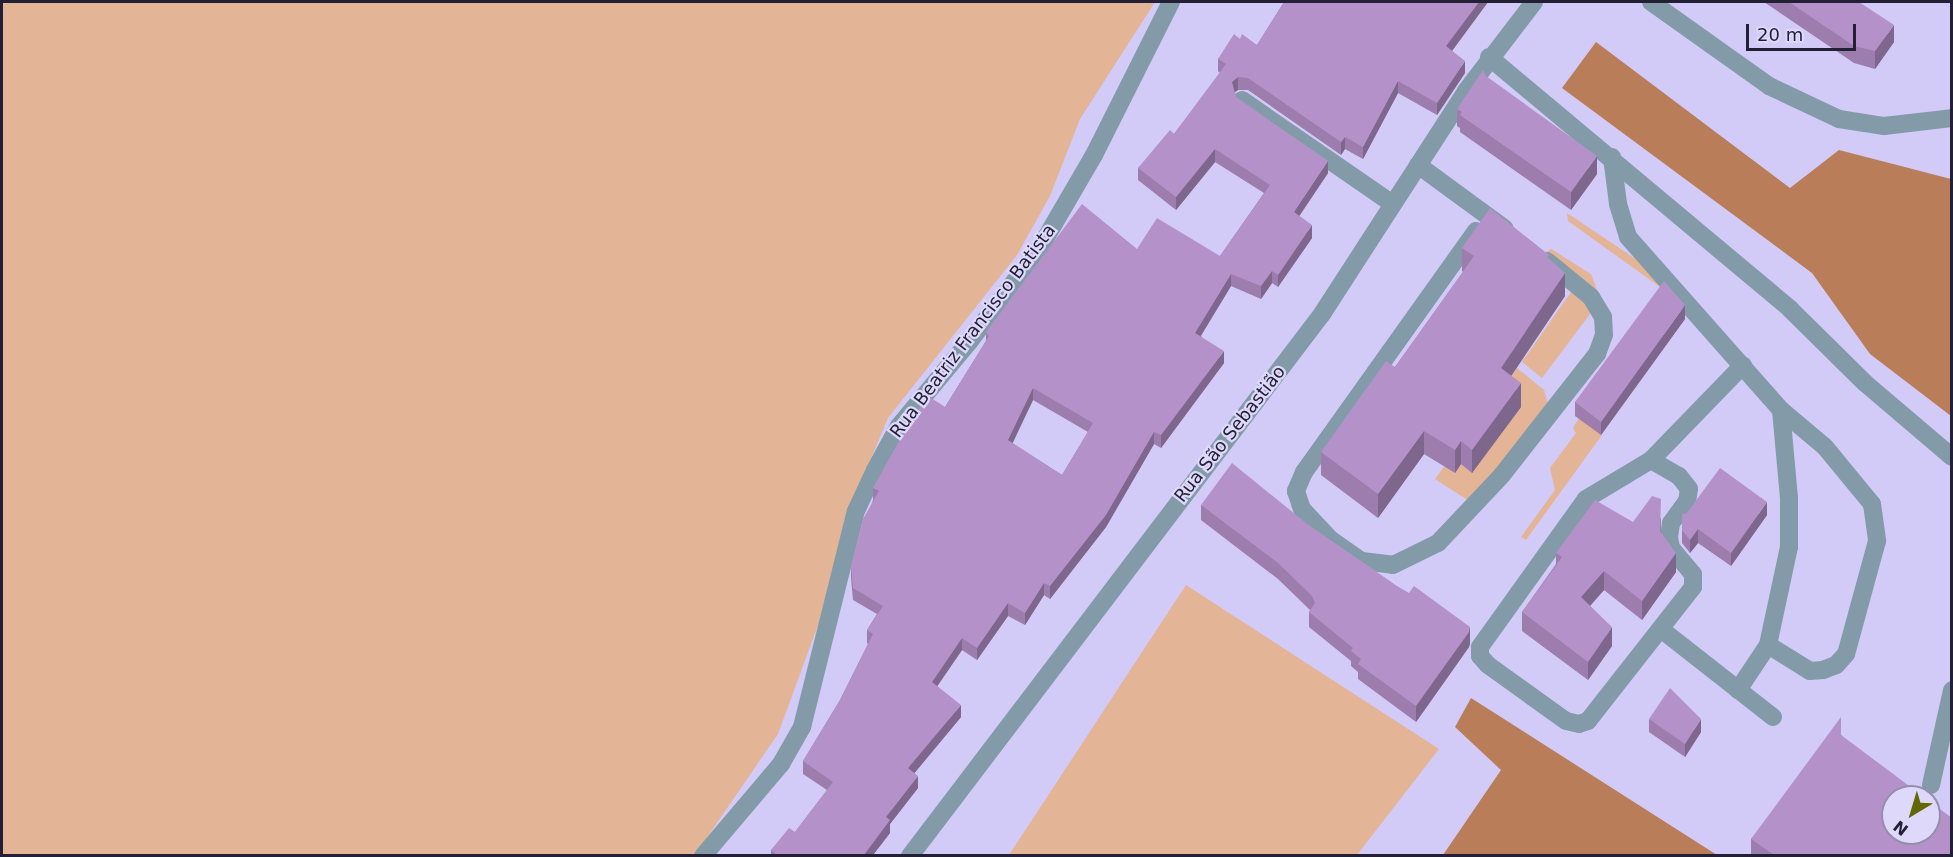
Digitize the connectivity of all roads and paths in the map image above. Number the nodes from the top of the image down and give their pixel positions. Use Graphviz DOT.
graph roads {
  1 [pos="1171,2"];
  2 [pos="1534,2"];
  3 [pos="1651,2"];
  4 [pos="1489,57"];
  5 [pos="1242,100"];
  6 [pos="1952,118"];
  7 [pos="1612,157"];
  8 [pos="1418,165"];
  9 [pos="1393,204"];
  10 [pos="1488,215"];
  11 [pos="1517,238"];
  12 [pos="1536,252"];
  13 [pos="1743,365"];
  14 [pos="1781,410"];
  15 [pos="1952,458"];
  16 [pos="1651,460"];
  17 [pos="1586,499"];
  18 [pos="1604,511"];
  19 [pos="1662,630"];
  20 [pos="1768,645"];
  21 [pos="1738,690"];
  22 [pos="1952,690"];
  23 [pos="1773,717"];
  24 [pos="1931,785"];
  25 [pos="703,855"];
  26 [pos="910,855"];
  1 -- 25 [label="street, Rua Beatriz Francisco Batista"];
  2 -- 4 [label="street, Rua São Sebastião"];
  3 -- 6 [label="street"];
  4 -- 7 [label="street"];
  4 -- 8 [label="street, Rua São Sebastião"];
  5 -- 9 [label="street"];
  7 -- 13 [label="street"];
  7 -- 15 [label="street"];
  8 -- 9 [label="street, Rua São Sebastião"];
  8 -- 10 [label="street"];
  9 -- 26 [label="street, Rua São Sebastião"];
  10 -- 11 [label="street"];
  10 -- 12 [label="street"];
  13 -- 14 [label="street"];
  13 -- 16 [label="street"];
  14 -- 20 [label="street"];
  14 -- 20 [label="street"];
  16 -- 17 [label="street"];
  16 -- 19 [label="street"];
  17 -- 18 [label="street"];
  17 -- 19 [label="street"];
  19 -- 21 [label="street"];
  20 -- 21 [label="street"];
  21 -- 23 [label="street"];
  22 -- 24 [label="street"];
}
